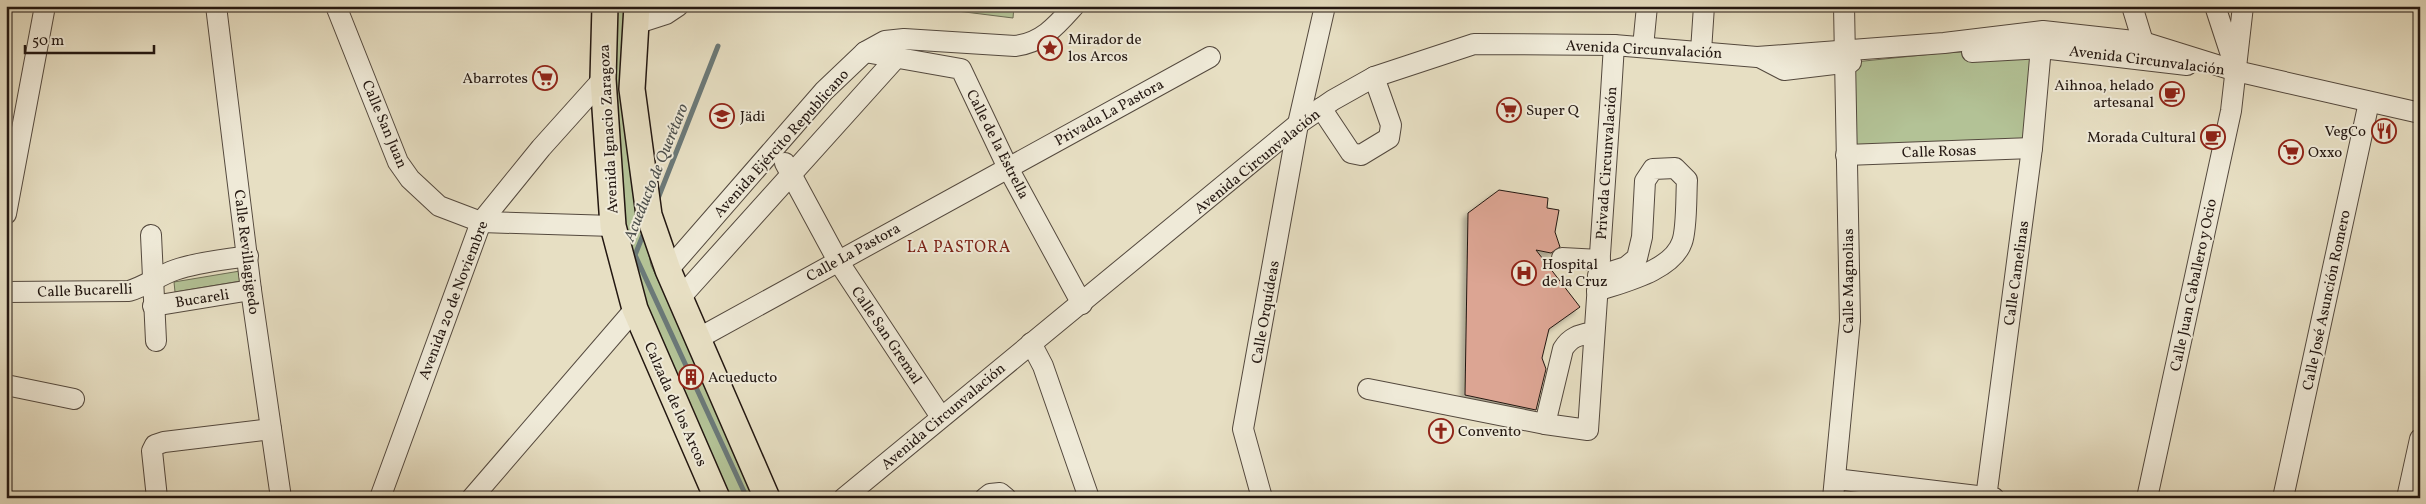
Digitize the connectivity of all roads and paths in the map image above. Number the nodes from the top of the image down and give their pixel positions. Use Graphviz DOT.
graph roads {
  1 [pos="45,6"];
  2 [pos="216,6"];
  3 [pos="336,6"];
  4 [pos="605,6"];
  5 [pos="678,6"];
  6 [pos="1074,6"];
  7 [pos="1325,6"];
  8 [pos="1646,6"];
  9 [pos="1704,6"];
  10 [pos="1844,6"];
  11 [pos="2132,6"];
  12 [pos="2215,6"];
  13 [pos="2243,6"];
  14 [pos="636,15"];
  15 [pos="2042,40"];
  16 [pos="2143,42"];
  17 [pos="1614,45"];
  18 [pos="1643,47"];
  19 [pos="1701,50"];
  20 [pos="865,52"];
  21 [pos="1845,56"];
  22 [pos="1210,57"];
  23 [pos="896,58"];
  24 [pos="2236,71"];
  25 [pos="1374,77"];
  26 [pos="603,79"];
  27 [pos="2369,102"];
  28 [pos="1321,108"];
  29 [pos="2420,113"];
  30 [pos="1298,124"];
  31 [pos="776,146"];
  32 [pos="2032,148"];
  33 [pos="1846,155"];
  34 [pos="1008,168"];
  35 [pos="790,174"];
  36 [pos="6,214"];
  37 [pos="481,222"];
  38 [pos="613,226"];
  39 [pos="151,235"];
  40 [pos="248,256"];
  41 [pos="1562,258"];
  42 [pos="838,261"];
  43 [pos="668,270"];
  44 [pos="1598,276"];
  45 [pos="153,279"];
  46 [pos="251,290"];
  47 [pos="6,292"];
  48 [pos="680,298"];
  49 [pos="1082,304"];
  50 [pos="153,306"];
  51 [pos="634,310"];
  52 [pos="1594,332"];
  53 [pos="699,338"];
  54 [pos="156,342"];
  55 [pos="1031,343"];
  56 [pos="6,385"];
  57 [pos="1368,389"];
  58 [pos="74,399"];
  59 [pos="941,417"];
  60 [pos="1545,424"];
  61 [pos="271,429"];
  62 [pos="2420,439"];
  63 [pos="1834,489"];
  64 [pos="1988,497"];
  65 [pos="157,498"];
  66 [pos="281,498"];
  67 [pos="380,498"];
  68 [pos="472,498"];
  69 [pos="716,498"];
  70 [pos="767,498"];
  71 [pos="844,498"];
  72 [pos="985,498"];
  73 [pos="1006,498"];
  74 [pos="1089,498"];
  75 [pos="1262,498"];
  76 [pos="2147,498"];
  77 [pos="2284,498"];
  78 [pos="2407,498"];
  1 -- 36 [label="street"];
  2 -- 40 [label="street, Calle Revillagigedo"];
  3 -- 37 [label="street, Calle San Juan"];
  4 -- 26 [label="main road, Avenida Ignacio Zaragoza"];
  5 -- 14 [label="street"];
  6 -- 20 [label="street, Avenida Ejército Republicano"];
  7 -- 30 [label="street, Calle Orquídeas"];
  8 -- 18 [label="street"];
  9 -- 19 [label="street"];
  10 -- 21 [label="street, Calle Magnolias"];
  11 -- 16 [label="street"];
  12 -- 24 [label="street"];
  13 -- 24 [label="street, Calle Juan Caballero y Ocio"];
  14 -- 43 [label="main road, Avenida Ignacio Zaragoza"];
  15 -- 16 [label="street, Avenida Circunvalación"];
  15 -- 21 [label="street, Avenida Circunvalación"];
  15 -- 24 [label="street, Avenida Circunvalación"];
  15 -- 32 [label="street, Calle Camelinas"];
  16 -- 24 [label="street, Avenida Circunvalación"];
  17 -- 18 [label="street, Avenida Circunvalación"];
  17 -- 25 [label="street, Avenida Circunvalación"];
  17 -- 44 [label="street, Privada Circunvalación"];
  18 -- 19 [label="street, Avenida Circunvalación"];
  19 -- 21 [label="street, Avenida Circunvalación"];
  20 -- 23 [label="street, Calle de la Estrella"];
  20 -- 31 [label="street, Avenida Ejército Republicano"];
  21 -- 33 [label="street, Calle Magnolias"];
  22 -- 34 [label="street, Privada La Pastora"];
  23 -- 34 [label="street, Calle de la Estrella"];
  23 -- 35 [label="street"];
  24 -- 27 [label="street"];
  24 -- 76 [label="street, Calle Juan Caballero y Ocio"];
  25 -- 28 [label="street, Avenida Circunvalación"];
  25 -- 28 [label="street"];
  26 -- 37 [label="street, Avenida 20 de Noviembre"];
  26 -- 38 [label="main road, Avenida Ignacio Zaragoza"];
  27 -- 29 [label="street"];
  27 -- 77 [label="street, Calle José Asunción Romero"];
  28 -- 30 [label="street, Avenida Circunvalación"];
  30 -- 49 [label="street, Avenida Circunvalación"];
  30 -- 75 [label="street, Calle Orquídeas"];
  31 -- 35 [label="street, Calle San Gremal"];
  31 -- 43 [label="street, Avenida Ejército Republicano"];
  32 -- 33 [label="street, Calle Rosas"];
  32 -- 64 [label="street, Calle Camelinas"];
  33 -- 63 [label="street, Calle Magnolias"];
  34 -- 42 [label="street, Calle La Pastora"];
  34 -- 49 [label="street, Calle de la Estrella"];
  35 -- 42 [label="street, Calle San Gremal"];
  35 -- 48 [label="street"];
  37 -- 38 [label="street, Calle San Juan"];
  37 -- 67 [label="street, Avenida 20 de Noviembre"];
  38 -- 51 [label="main road, Avenida Ignacio Zaragoza"];
  39 -- 45 [label="street"];
  40 -- 45 [label="street, Calle Bucarelli"];
  40 -- 46 [label="street, Calle Revillagigedo"];
  41 -- 44 [label="street"];
  42 -- 53 [label="street, Calle La Pastora"];
  42 -- 59 [label="street, Calle San Gremal"];
  43 -- 48 [label="main road"];
  44 -- 44 [label="street"];
  44 -- 52 [label="street, Privada Circunvalación"];
  45 -- 47 [label="street, Calle Bucarelli"];
  45 -- 50 [label="street"];
  46 -- 50 [label="street, Bucareli"];
  46 -- 61 [label="street, Calle Revillagigedo"];
  48 -- 53 [label="main road"];
  49 -- 55 [label="street, Avenida Circunvalación"];
  50 -- 54 [label="street"];
  51 -- 68 [label="street"];
  51 -- 69 [label="main road, Calzada de los Arcos"];
  52 -- 60 [label="street"];
  52 -- 60 [label="street, Privada Circunvalación"];
  53 -- 70 [label="main road"];
  55 -- 59 [label="street, Avenida Circunvalación"];
  55 -- 74 [label="street"];
  56 -- 58 [label="street"];
  57 -- 60 [label="street"];
  59 -- 71 [label="street, Avenida Circunvalación"];
  61 -- 65 [label="street"];
  61 -- 66 [label="street, Calle Revillagigedo"];
  62 -- 78 [label="street"];
  63 -- 64 [label="street"];
  72 -- 73 [label="street"];
}
